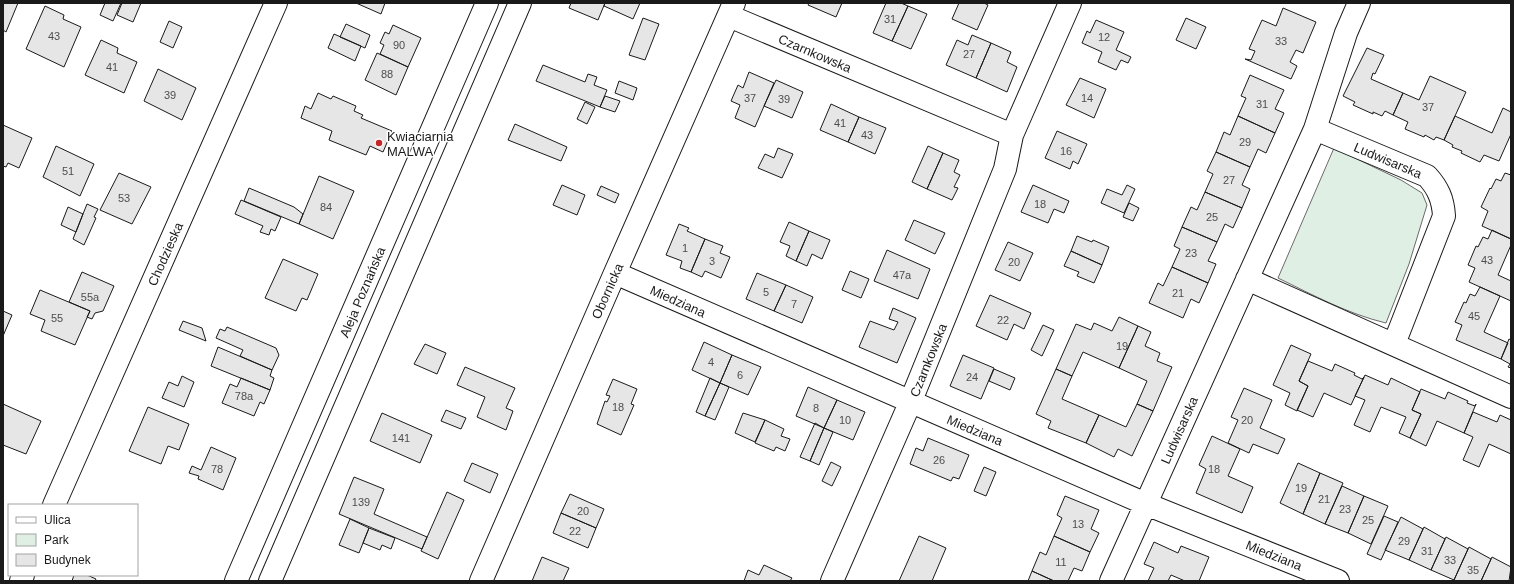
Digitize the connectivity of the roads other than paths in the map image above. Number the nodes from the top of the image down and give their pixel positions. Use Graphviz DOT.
graph roads {
  1 [pos="276,3"];
  2 [pos="486,3"];
  3 [pos="520,3"];
  4 [pos="1070,3"];
  5 [pos="1360,3"];
  6 [pos="732,10"];
  7 [pos="1315,129"];
  8 [pos="1012,136"];
  9 [pos="615,273"];
  10 [pos="1247,279"];
  11 [pos="1394,344"];
  12 [pos="1511,397"];
  13 [pos="910,403"];
  14 [pos="54,504"];
  15 [pos="1146,504"];
  16 [pos="236,581"];
  17 [pos="270,581"];
  18 [pos="482,581"];
  19 [pos="832,581"];
  20 [pos="1111,581"];
  21 [pos="1338,581"];
  1 -- 14 [label="street, Chodzieska"];
  2 -- 16 [label="street, Aleja Poznańska"];
  3 -- 17 [label="street"];
  4 -- 8 [label="street, Czarnkowska"];
  5 -- 7 [label="street, Ludwisarska"];
  6 -- 8 [label="street, Czarnkowska"];
  6 -- 9 [label="street, Obornicka"];
  7 -- 10 [label="street, Ludwisarska"];
  7 -- 11 [label="street, Ludwisarska"];
  8 -- 13 [label="street, Czarnkowska"];
  9 -- 13 [label="street, Miedziana"];
  9 -- 18 [label="street, Obornicka"];
  10 -- 11 [label="street"];
  10 -- 15 [label="street, Ludwisarska"];
  11 -- 12 [label="street"];
  13 -- 15 [label="street, Miedziana"];
  13 -- 19 [label="street, Czarnkowska"];
  15 -- 20 [label="street, Ludwisarska"];
  15 -- 21 [label="street, Miedziana"];
}
